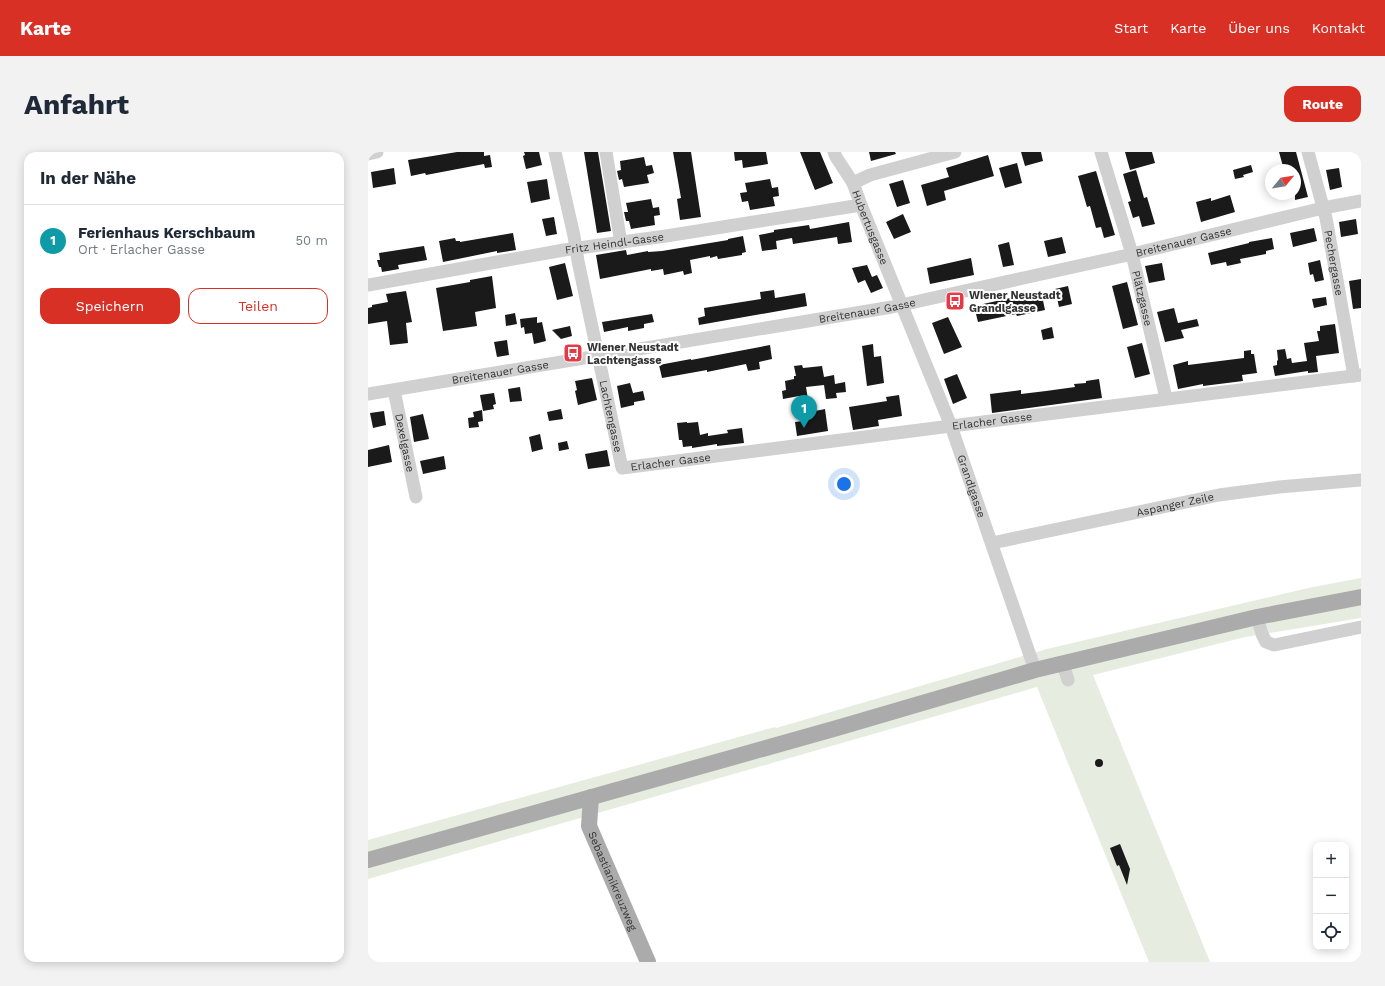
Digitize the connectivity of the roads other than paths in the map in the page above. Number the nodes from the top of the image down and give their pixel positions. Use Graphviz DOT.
graph roads {
  1 [pos="377,152"];
  2 [pos="555,152"];
  3 [pos="606,152"];
  4 [pos="834,152"];
  5 [pos="954,152"];
  6 [pos="1101,152"];
  7 [pos="1308,152"];
  8 [pos="368,154"];
  9 [pos="854,183"];
  10 [pos="1361,201"];
  11 [pos="861,205"];
  12 [pos="1323,208"];
  13 [pos="621,243"];
  14 [pos="576,249"];
  15 [pos="1132,254"];
  16 [pos="368,285"];
  17 [pos="902,305"];
  18 [pos="599,356"];
  19 [pos="1358,375"];
  20 [pos="394,390"];
  21 [pos="368,394"];
  22 [pos="1166,398"];
  23 [pos="951,426"];
  24 [pos="622,468"];
  25 [pos="1361,480"];
  26 [pos="416,497"];
  27 [pos="992,543"];
  28 [pos="1361,597"];
  29 [pos="1257,617"];
  30 [pos="1361,627"];
  31 [pos="1063,664"];
  32 [pos="1035,670"];
  33 [pos="1068,680"];
  34 [pos="591,797"];
  35 [pos="572,802"];
  36 [pos="589,826"];
  37 [pos="368,860"];
  38 [pos="648,962"];
  1 -- 8 [label="street"];
  2 -- 14 [label="street, Lachtengasse"];
  3 -- 13 [label="street"];
  4 -- 9 [label="street, Hubertusgasse"];
  5 -- 9 [label="street"];
  6 -- 15 [label="street, Plätzgasse"];
  7 -- 12 [label="street, Pechergasse"];
  9 -- 11 [label="street, Hubertusgasse"];
  10 -- 12 [label="street, Breitenauer Gasse"];
  11 -- 13 [label="street, Fritz Heindl-Gasse"];
  11 -- 17 [label="street, Hubertusgasse"];
  12 -- 15 [label="street, Breitenauer Gasse"];
  12 -- 19 [label="street, Pechergasse"];
  13 -- 14 [label="street, Fritz Heindl-Gasse"];
  14 -- 16 [label="street, Fritz Heindl-Gasse"];
  14 -- 18 [label="street, Lachtengasse"];
  15 -- 17 [label="street, Breitenauer Gasse"];
  15 -- 22 [label="street, Plätzgasse"];
  17 -- 18 [label="street, Breitenauer Gasse"];
  17 -- 23 [label="street, Grandlgasse"];
  18 -- 20 [label="street, Breitenauer Gasse"];
  18 -- 24 [label="street, Lachtengasse"];
  19 -- 22 [label="street, Erlacher Gasse"];
  20 -- 21 [label="street, Breitenauer Gasse"];
  20 -- 26 [label="street, Dexelgasse"];
  22 -- 23 [label="street, Erlacher Gasse"];
  23 -- 24 [label="street, Erlacher Gasse"];
  23 -- 27 [label="street, Grandlgasse"];
  25 -- 27 [label="street, Aspanger Zeile"];
  27 -- 32 [label="street, Grandlgasse"];
  28 -- 29 [label="main road"];
  29 -- 30 [label="street"];
  29 -- 31 [label="main road"];
  31 -- 32 [label="main road"];
  31 -- 33 [label="street"];
  32 -- 34 [label="main road"];
  34 -- 35 [label="main road"];
  34 -- 36 [label="main road, Sebastianikreuzweg"];
  35 -- 36 [label="main road"];
  35 -- 37 [label="main road"];
  36 -- 38 [label="main road, Sebastianikreuzweg"];
}
